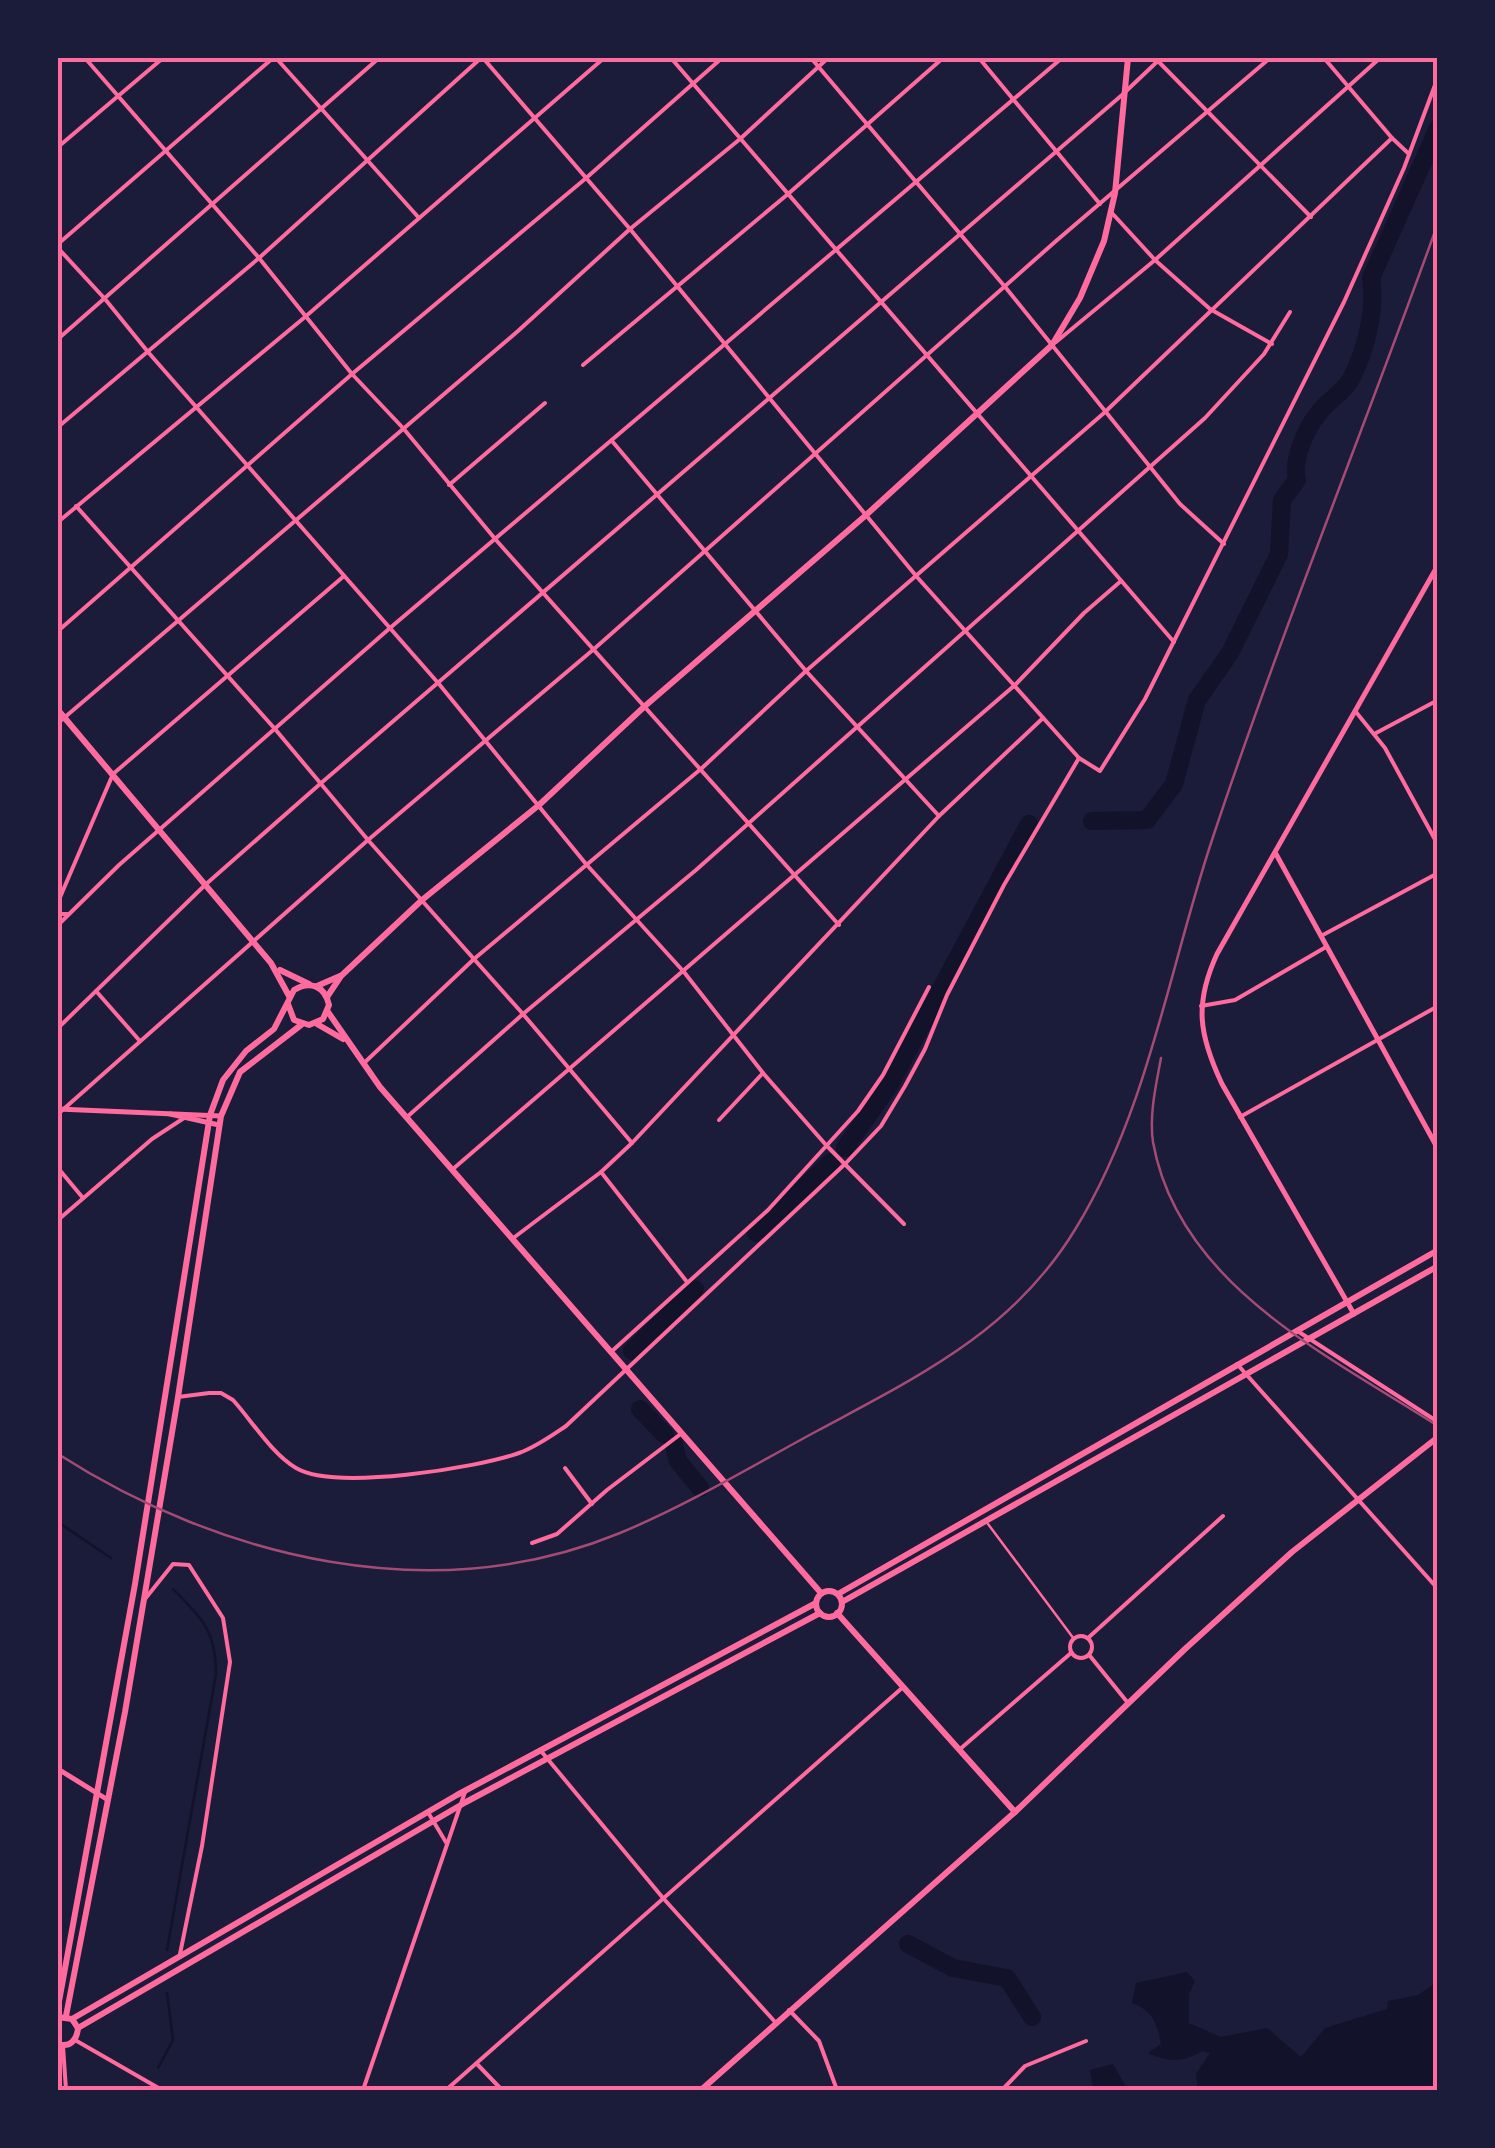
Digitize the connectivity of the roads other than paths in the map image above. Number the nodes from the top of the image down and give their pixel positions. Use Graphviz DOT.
graph roads {
  1 [pos="84,58"];
  2 [pos="162,58"];
  3 [pos="274,58"];
  4 [pos="379,58"];
  5 [pos="482,58"];
  6 [pos="604,58"];
  7 [pos="672,58"];
  8 [pos="722,58"];
  9 [pos="810,58"];
  10 [pos="828,58"];
  11 [pos="943,58"];
  12 [pos="979,58"];
  13 [pos="1062,58"];
  14 [pos="1128,58"];
  15 [pos="1158,58"];
  16 [pos="1270,58"];
  17 [pos="1324,58"];
  18 [pos="1380,58"];
  19 [pos="818,66"];
  20 [pos="1438,77"];
  21 [pos="692,84"];
  22 [pos="1348,86"];
  23 [pos="117,95"];
  24 [pos="1122,95"];
  25 [pos="1012,98"];
  26 [pos="321,109"];
  27 [pos="1208,110"];
  28 [pos="536,118"];
  29 [pos="867,124"];
  30 [pos="1392,138"];
  31 [pos="740,139"];
  32 [pos="58,147"];
  33 [pos="1056,149"];
  34 [pos="164,150"];
  35 [pos="1409,154"];
  36 [pos="366,161"];
  37 [pos="1260,164"];
  38 [pos="585,179"];
  39 [pos="914,182"];
  40 [pos="1115,193"];
  41 [pos="788,194"];
  42 [pos="210,204"];
  43 [pos="1100,204"];
  44 [pos="1111,212"];
  45 [pos="419,218"];
  46 [pos="1311,218"];
  47 [pos="630,229"];
  48 [pos="960,234"];
  49 [pos="58,246"];
  50 [pos="834,248"];
  51 [pos="259,258"];
  52 [pos="1154,260"];
  53 [pos="676,287"];
  54 [pos="1006,288"];
  55 [pos="105,299"];
  56 [pos="880,304"];
  57 [pos="1210,309"];
  58 [pos="1290,312"];
  59 [pos="305,317"];
  60 [pos="58,339"];
  61 [pos="725,344"];
  62 [pos="1272,344"];
  63 [pos="1052,346"];
  64 [pos="148,352"];
  65 [pos="928,355"];
  66 [pos="583,365"];
  67 [pos="352,374"];
  68 [pos="770,400"];
  69 [pos="544,403"];
  70 [pos="199,407"];
  71 [pos="1104,413"];
  72 [pos="977,414"];
  73 [pos="58,427"];
  74 [pos="402,428"];
  75 [pos="612,441"];
  76 [pos="814,454"];
  77 [pos="248,467"];
  78 [pos="1149,467"];
  79 [pos="1029,475"];
  80 [pos="450,485"];
  81 [pos="657,495"];
  82 [pos="76,506"];
  83 [pos="865,516"];
  84 [pos="296,520"];
  85 [pos="58,522"];
  86 [pos="1076,529"];
  87 [pos="496,540"];
  88 [pos="1224,544"];
  89 [pos="704,551"];
  90 [pos="1438,565"];
  91 [pos="129,567"];
  92 [pos="344,576"];
  93 [pos="917,577"];
  94 [pos="1122,581"];
  95 [pos="546,592"];
  96 [pos="753,610"];
  97 [pos="179,620"];
  98 [pos="390,628"];
  99 [pos="58,630"];
  100 [pos="965,631"];
  101 [pos="1174,642"];
  102 [pos="594,649"];
  103 [pos="806,671"];
  104 [pos="226,676"];
  105 [pos="438,684"];
  106 [pos="1015,685"];
  107 [pos="1438,700"];
  108 [pos="645,706"];
  109 [pos="58,710"];
  110 [pos="1356,712"];
  111 [pos="65,718"];
  112 [pos="1043,718"];
  113 [pos="58,723"];
  114 [pos="856,727"];
  115 [pos="275,729"];
  116 [pos="1375,733"];
  117 [pos="485,741"];
  118 [pos="1079,758"];
  119 [pos="702,768"];
  120 [pos="114,774"];
  121 [pos="904,778"];
  122 [pos="320,784"];
  123 [pos="540,805"];
  124 [pos="940,816"];
  125 [pos="748,822"];
  126 [pos="159,830"];
  127 [pos="368,840"];
  128 [pos="1438,844"];
  129 [pos="1276,854"];
  130 [pos="586,864"];
  131 [pos="1438,872"];
  132 [pos="792,875"];
  133 [pos="205,885"];
  134 [pos="422,900"];
  135 [pos="58,902"];
  136 [pos="58,914"];
  137 [pos="68,914"];
  138 [pos="637,918"];
  139 [pos="839,924"];
  140 [pos="58,925"];
  141 [pos="1321,936"];
  142 [pos="253,942"];
  143 [pos="1327,947"];
  144 [pos="474,960"];
  145 [pos="271,963"];
  146 [pos="684,972"];
  147 [pos="341,976"];
  148 [pos="313,985"];
  149 [pos="929,987"];
  150 [pos="96,992"];
  151 [pos="327,997"];
  152 [pos="288,1001"];
  153 [pos="1201,1006"];
  154 [pos="1438,1006"];
  155 [pos="328,1012"];
  156 [pos="523,1014"];
  157 [pos="301,1024"];
  158 [pos="317,1024"];
  159 [pos="58,1028"];
  160 [pos="734,1036"];
  161 [pos="344,1040"];
  162 [pos="139,1041"];
  163 [pos="1378,1041"];
  164 [pos="362,1064"];
  165 [pos="566,1068"];
  166 [pos="763,1073"];
  167 [pos="59,1111"];
  168 [pos="163,1112"];
  169 [pos="192,1114"];
  170 [pos="1240,1117"];
  171 [pos="184,1118"];
  172 [pos="407,1118"];
  173 [pos="209,1119"];
  174 [pos="220,1120"];
  175 [pos="719,1120"];
  176 [pos="1434,1135"];
  177 [pos="632,1143"];
  178 [pos="826,1145"];
  179 [pos="1438,1149"];
  180 [pos="846,1163"];
  181 [pos="58,1168"];
  182 [pos="453,1169"];
  183 [pos="601,1172"];
  184 [pos="82,1198"];
  185 [pos="58,1220"];
  186 [pos="904,1224"];
  187 [pos="512,1239"];
  188 [pos="1438,1250"];
  189 [pos="1438,1266"];
  190 [pos="687,1282"];
  191 [pos="1376,1285"];
  192 [pos="1383,1297"];
  193 [pos="1347,1302"];
  194 [pos="1354,1314"];
  195 [pos="1297,1331"];
  196 [pos="1310,1339"];
  197 [pos="611,1352"];
  198 [pos="1236,1364"];
  199 [pos="628,1371"];
  200 [pos="1246,1376"];
  201 [pos="178,1397"];
  202 [pos="1438,1422"];
  203 [pos="682,1432"];
  204 [pos="1436,1440"];
  205 [pos="1084,1452"];
  206 [pos="1090,1462"];
  207 [pos="564,1468"];
  208 [pos="1357,1500"];
  209 [pos="592,1504"];
  210 [pos="1223,1516"];
  211 [pos="985,1519"];
  212 [pos="532,1543"];
  213 [pos="1438,1589"];
  214 [pos="821,1594"];
  215 [pos="840,1598"];
  216 [pos="816,1603"];
  217 [pos="143,1604"];
  218 [pos="820,1613"];
  219 [pos="837,1614"];
  220 [pos="1088,1638"];
  221 [pos="1074,1639"];
  222 [pos="1072,1652"];
  223 [pos="1088,1655"];
  224 [pos="902,1688"];
  225 [pos="1128,1702"];
  226 [pos="959,1750"];
  227 [pos="540,1751"];
  228 [pos="548,1760"];
  229 [pos="58,1769"];
  230 [pos="466,1790"];
  231 [pos="97,1794"];
  232 [pos="108,1800"];
  233 [pos="462,1804"];
  234 [pos="428,1812"];
  235 [pos="1016,1812"];
  236 [pos="434,1822"];
  237 [pos="447,1844"];
  238 [pos="664,1898"];
  239 [pos="180,1955"];
  240 [pos="58,2006"];
  241 [pos="789,2010"];
  242 [pos="65,2017"];
  243 [pos="776,2024"];
  244 [pos="78,2028"];
  245 [pos="75,2040"];
  246 [pos="1086,2041"];
  247 [pos="60,2045"];
  248 [pos="477,2064"];
  249 [pos="66,2090"];
  250 [pos="162,2090"];
  251 [pos="363,2090"];
  252 [pos="446,2090"];
  253 [pos="502,2090"];
  254 [pos="701,2090"];
  255 [pos="837,2090"];
  256 [pos="1002,2090"];
  1 -- 23 [label="street"];
  2 -- 23 [label="street"];
  3 -- 26 [label="street"];
  3 -- 34 [label="street"];
  4 -- 26 [label="street"];
  5 -- 28 [label="street"];
  5 -- 36 [label="street"];
  6 -- 28 [label="street"];
  7 -- 21 [label="street"];
  8 -- 21 [label="street"];
  9 -- 19 [label="street"];
  10 -- 19 [label="street"];
  11 -- 29 [label="street"];
  12 -- 25 [label="street"];
  13 -- 25 [label="street"];
  14 -- 24 [label="main road"];
  15 -- 24 [label="street"];
  15 -- 27 [label="street"];
  16 -- 27 [label="street"];
  17 -- 22 [label="street"];
  18 -- 22 [label="street"];
  19 -- 29 [label="street"];
  19 -- 31 [label="street"];
  20 -- 35 [label="street"];
  21 -- 31 [label="street"];
  21 -- 38 [label="street"];
  22 -- 30 [label="street"];
  22 -- 37 [label="street"];
  23 -- 32 [label="street"];
  23 -- 34 [label="street"];
  24 -- 33 [label="street"];
  24 -- 40 [label="main road"];
  25 -- 33 [label="street"];
  25 -- 39 [label="street"];
  26 -- 36 [label="street"];
  26 -- 42 [label="street"];
  27 -- 37 [label="street"];
  27 -- 40 [label="street"];
  28 -- 38 [label="street"];
  28 -- 45 [label="street"];
  29 -- 39 [label="street"];
  29 -- 41 [label="street"];
  30 -- 35 [label="street"];
  30 -- 46 [label="street"];
  31 -- 41 [label="street"];
  31 -- 47 [label="street"];
  33 -- 43 [label="street"];
  33 -- 48 [label="street"];
  34 -- 42 [label="street"];
  34 -- 49 [label="street"];
  35 -- 88 [label="street"];
  36 -- 45 [label="street"];
  36 -- 51 [label="street"];
  37 -- 46 [label="street"];
  37 -- 52 [label="street"];
  38 -- 47 [label="street"];
  38 -- 67 [label="street"];
  39 -- 48 [label="street"];
  39 -- 50 [label="street"];
  40 -- 43 [label="street"];
  40 -- 44 [label="main road"];
  41 -- 50 [label="street"];
  41 -- 53 [label="street"];
  42 -- 51 [label="street"];
  42 -- 55 [label="street"];
  43 -- 54 [label="street"];
  44 -- 52 [label="street"];
  44 -- 63 [label="main road"];
  45 -- 59 [label="street"];
  46 -- 57 [label="street"];
  47 -- 53 [label="street"];
  47 -- 74 [label="street"];
  48 -- 54 [label="street"];
  48 -- 56 [label="street"];
  49 -- 55 [label="street"];
  50 -- 56 [label="street"];
  50 -- 61 [label="street"];
  51 -- 59 [label="street"];
  51 -- 64 [label="street"];
  52 -- 57 [label="street"];
  52 -- 63 [label="street"];
  53 -- 61 [label="street"];
  53 -- 66 [label="street"];
  54 -- 63 [label="street"];
  54 -- 65 [label="street"];
  55 -- 60 [label="street"];
  55 -- 64 [label="street"];
  56 -- 65 [label="street"];
  56 -- 68 [label="street"];
  57 -- 62 [label="street"];
  57 -- 71 [label="street"];
  58 -- 62 [label="street"];
  59 -- 67 [label="street"];
  59 -- 70 [label="street"];
  61 -- 68 [label="street"];
  61 -- 75 [label="street"];
  62 -- 78 [label="street"];
  63 -- 71 [label="street"];
  63 -- 72 [label="main road"];
  64 -- 70 [label="street"];
  64 -- 73 [label="street"];
  65 -- 72 [label="street"];
  65 -- 76 [label="street"];
  67 -- 74 [label="street"];
  67 -- 77 [label="street"];
  68 -- 76 [label="street"];
  68 -- 81 [label="street"];
  69 -- 80 [label="street"];
  70 -- 77 [label="street"];
  70 -- 82 [label="street"];
  71 -- 78 [label="street"];
  71 -- 79 [label="street"];
  72 -- 79 [label="street"];
  72 -- 83 [label="main road"];
  74 -- 80 [label="street"];
  74 -- 84 [label="street"];
  75 -- 81 [label="street"];
  75 -- 87 [label="street"];
  76 -- 83 [label="street"];
  76 -- 89 [label="street"];
  77 -- 84 [label="street"];
  77 -- 91 [label="street"];
  78 -- 86 [label="street"];
  78 -- 88 [label="street"];
  79 -- 86 [label="street"];
  79 -- 93 [label="street"];
  80 -- 87 [label="street"];
  81 -- 89 [label="street"];
  81 -- 95 [label="street"];
  82 -- 85 [label="street"];
  82 -- 91 [label="street"];
  83 -- 93 [label="street"];
  83 -- 96 [label="main road"];
  84 -- 92 [label="street"];
  84 -- 97 [label="street"];
  86 -- 94 [label="street"];
  86 -- 100 [label="street"];
  87 -- 95 [label="street"];
  87 -- 98 [label="street"];
  88 -- 101 [label="street"];
  89 -- 96 [label="street"];
  89 -- 102 [label="street"];
  90 -- 110 [label="street"];
  91 -- 97 [label="street"];
  91 -- 99 [label="street"];
  92 -- 98 [label="street"];
  92 -- 104 [label="street"];
  93 -- 100 [label="street"];
  93 -- 103 [label="street"];
  94 -- 101 [label="street"];
  94 -- 106 [label="street"];
  95 -- 102 [label="street"];
  95 -- 105 [label="street"];
  96 -- 103 [label="street"];
  96 -- 108 [label="main road"];
  97 -- 104 [label="street"];
  97 -- 111 [label="street"];
  98 -- 105 [label="street"];
  98 -- 115 [label="street"];
  100 -- 106 [label="street"];
  100 -- 114 [label="street"];
  101 -- 118 [label="street"];
  102 -- 108 [label="street"];
  102 -- 117 [label="street"];
  103 -- 114 [label="street"];
  103 -- 119 [label="street"];
  104 -- 115 [label="street"];
  104 -- 120 [label="street"];
  105 -- 117 [label="street"];
  105 -- 122 [label="street"];
  106 -- 112 [label="street"];
  106 -- 121 [label="street"];
  107 -- 116 [label="street"];
  108 -- 119 [label="street"];
  108 -- 123 [label="main road"];
  109 -- 111 [label="main road"];
  110 -- 116 [label="street"];
  110 -- 129 [label="street"];
  111 -- 113 [label="street"];
  111 -- 120 [label="main road"];
  112 -- 118 [label="street"];
  112 -- 124 [label="street"];
  114 -- 121 [label="street"];
  114 -- 125 [label="street"];
  115 -- 122 [label="street"];
  115 -- 126 [label="street"];
  116 -- 128 [label="street"];
  117 -- 123 [label="street"];
  117 -- 127 [label="street"];
  118 -- 180 [label="street"];
  119 -- 125 [label="street"];
  119 -- 130 [label="street"];
  120 -- 126 [label="main road"];
  120 -- 135 [label="street"];
  121 -- 124 [label="street"];
  121 -- 132 [label="street"];
  122 -- 127 [label="street"];
  122 -- 133 [label="street"];
  123 -- 130 [label="street"];
  123 -- 134 [label="main road"];
  124 -- 139 [label="street"];
  125 -- 132 [label="street"];
  125 -- 138 [label="street"];
  126 -- 133 [label="main road"];
  126 -- 137 [label="street"];
  127 -- 134 [label="street"];
  127 -- 142 [label="street"];
  129 -- 141 [label="street"];
  129 -- 153 [label="street"];
  130 -- 138 [label="street"];
  130 -- 144 [label="street"];
  131 -- 141 [label="street"];
  132 -- 139 [label="street"];
  132 -- 146 [label="street"];
  133 -- 142 [label="main road"];
  133 -- 150 [label="street"];
  134 -- 144 [label="street"];
  134 -- 147 [label="main road"];
  136 -- 137 [label="street"];
  137 -- 140 [label="street"];
  138 -- 146 [label="street"];
  138 -- 156 [label="street"];
  139 -- 160 [label="street"];
  141 -- 143 [label="street"];
  142 -- 145 [label="main road"];
  142 -- 162 [label="street"];
  143 -- 153 [label="street"];
  143 -- 163 [label="street"];
  144 -- 156 [label="street"];
  144 -- 164 [label="street"];
  145 -- 148 [label="main road"];
  145 -- 152 [label="main road"];
  146 -- 160 [label="street"];
  146 -- 165 [label="street"];
  147 -- 148 [label="main road"];
  147 -- 151 [label="main road"];
  148 -- 151 [label="main road"];
  148 -- 152 [label="main road"];
  149 -- 178 [label="street"];
  150 -- 159 [label="street"];
  150 -- 162 [label="street"];
  151 -- 155 [label="main road"];
  152 -- 157 [label="main road"];
  152 -- 173 [label="main road"];
  153 -- 170 [label="street"];
  154 -- 163 [label="street"];
  155 -- 158 [label="main road"];
  155 -- 161 [label="main road"];
  156 -- 165 [label="street"];
  156 -- 172 [label="street"];
  157 -- 158 [label="main road"];
  157 -- 174 [label="main road"];
  158 -- 161 [label="main road"];
  160 -- 166 [label="street"];
  160 -- 177 [label="street"];
  161 -- 164 [label="main road"];
  162 -- 167 [label="street"];
  163 -- 170 [label="street"];
  163 -- 176 [label="street"];
  164 -- 172 [label="main road"];
  165 -- 177 [label="street"];
  165 -- 182 [label="street"];
  166 -- 175 [label="street"];
  166 -- 178 [label="street"];
  167 -- 168 [label="street"];
  168 -- 169 [label="street"];
  168 -- 171 [label="street"];
  169 -- 171 [label="street"];
  169 -- 173 [label="street"];
  170 -- 193 [label="street"];
  171 -- 173 [label="street"];
  171 -- 184 [label="street"];
  172 -- 182 [label="main road"];
  173 -- 174 [label="street"];
  173 -- 231 [label="main road"];
  174 -- 201 [label="main road"];
  176 -- 179 [label="street"];
  177 -- 183 [label="street"];
  178 -- 180 [label="street"];
  178 -- 190 [label="street"];
  180 -- 186 [label="street"];
  180 -- 199 [label="street"];
  181 -- 184 [label="street"];
  182 -- 187 [label="main road"];
  183 -- 187 [label="street"];
  183 -- 190 [label="street"];
  184 -- 185 [label="street"];
  187 -- 197 [label="main road"];
  188 -- 191 [label="main road"];
  189 -- 192 [label="main road"];
  190 -- 197 [label="street"];
  191 -- 192 [label="main road"];
  191 -- 193 [label="main road"];
  192 -- 194 [label="main road"];
  193 -- 194 [label="street"];
  193 -- 195 [label="main road"];
  194 -- 196 [label="main road"];
  195 -- 196 [label="street"];
  195 -- 198 [label="main road"];
  196 -- 200 [label="main road"];
  196 -- 202 [label="street"];
  197 -- 199 [label="main road"];
  198 -- 200 [label="street"];
  198 -- 205 [label="main road"];
  199 -- 201 [label="street"];
  199 -- 203 [label="main road"];
  200 -- 206 [label="main road"];
  200 -- 208 [label="street"];
  201 -- 217 [label="main road"];
  203 -- 209 [label="street"];
  203 -- 214 [label="main road"];
  204 -- 208 [label="main road"];
  205 -- 206 [label="main road"];
  205 -- 215 [label="main road"];
  206 -- 211 [label="main road"];
  207 -- 209 [label="street"];
  208 -- 213 [label="street"];
  208 -- 225 [label="main road"];
  209 -- 212 [label="street"];
  210 -- 220 [label="street"];
  211 -- 215 [label="main road"];
  211 -- 221 [label="street"];
  214 -- 215 [label="main road"];
  214 -- 216 [label="main road"];
  215 -- 219 [label="main road"];
  216 -- 218 [label="main road"];
  216 -- 227 [label="main road"];
  217 -- 232 [label="main road"];
  217 -- 239 [label="street"];
  218 -- 219 [label="main road"];
  218 -- 228 [label="main road"];
  219 -- 224 [label="main road"];
  220 -- 221 [label="street"];
  220 -- 223 [label="street"];
  221 -- 222 [label="street"];
  222 -- 223 [label="street"];
  222 -- 226 [label="street"];
  223 -- 225 [label="street"];
  224 -- 226 [label="main road"];
  224 -- 238 [label="street"];
  225 -- 235 [label="main road"];
  226 -- 235 [label="main road"];
  227 -- 228 [label="street"];
  227 -- 230 [label="main road"];
  228 -- 233 [label="main road"];
  228 -- 238 [label="street"];
  229 -- 231 [label="street"];
  230 -- 233 [label="street"];
  230 -- 234 [label="main road"];
  231 -- 232 [label="street"];
  231 -- 240 [label="main road"];
  232 -- 242 [label="main road"];
  233 -- 236 [label="main road"];
  233 -- 237 [label="street"];
  234 -- 236 [label="street"];
  234 -- 239 [label="main road"];
  235 -- 241 [label="main road"];
  236 -- 237 [label="street"];
  236 -- 244 [label="main road"];
  237 -- 251 [label="street"];
  238 -- 243 [label="street"];
  238 -- 248 [label="street"];
  239 -- 242 [label="main road"];
  241 -- 243 [label="main road"];
  241 -- 255 [label="street"];
  242 -- 244 [label="main road"];
  243 -- 254 [label="main road"];
  244 -- 245 [label="main road"];
  245 -- 247 [label="main road"];
  245 -- 250 [label="street"];
  246 -- 256 [label="street"];
  247 -- 249 [label="street"];
  248 -- 252 [label="street"];
  248 -- 253 [label="street"];
}
